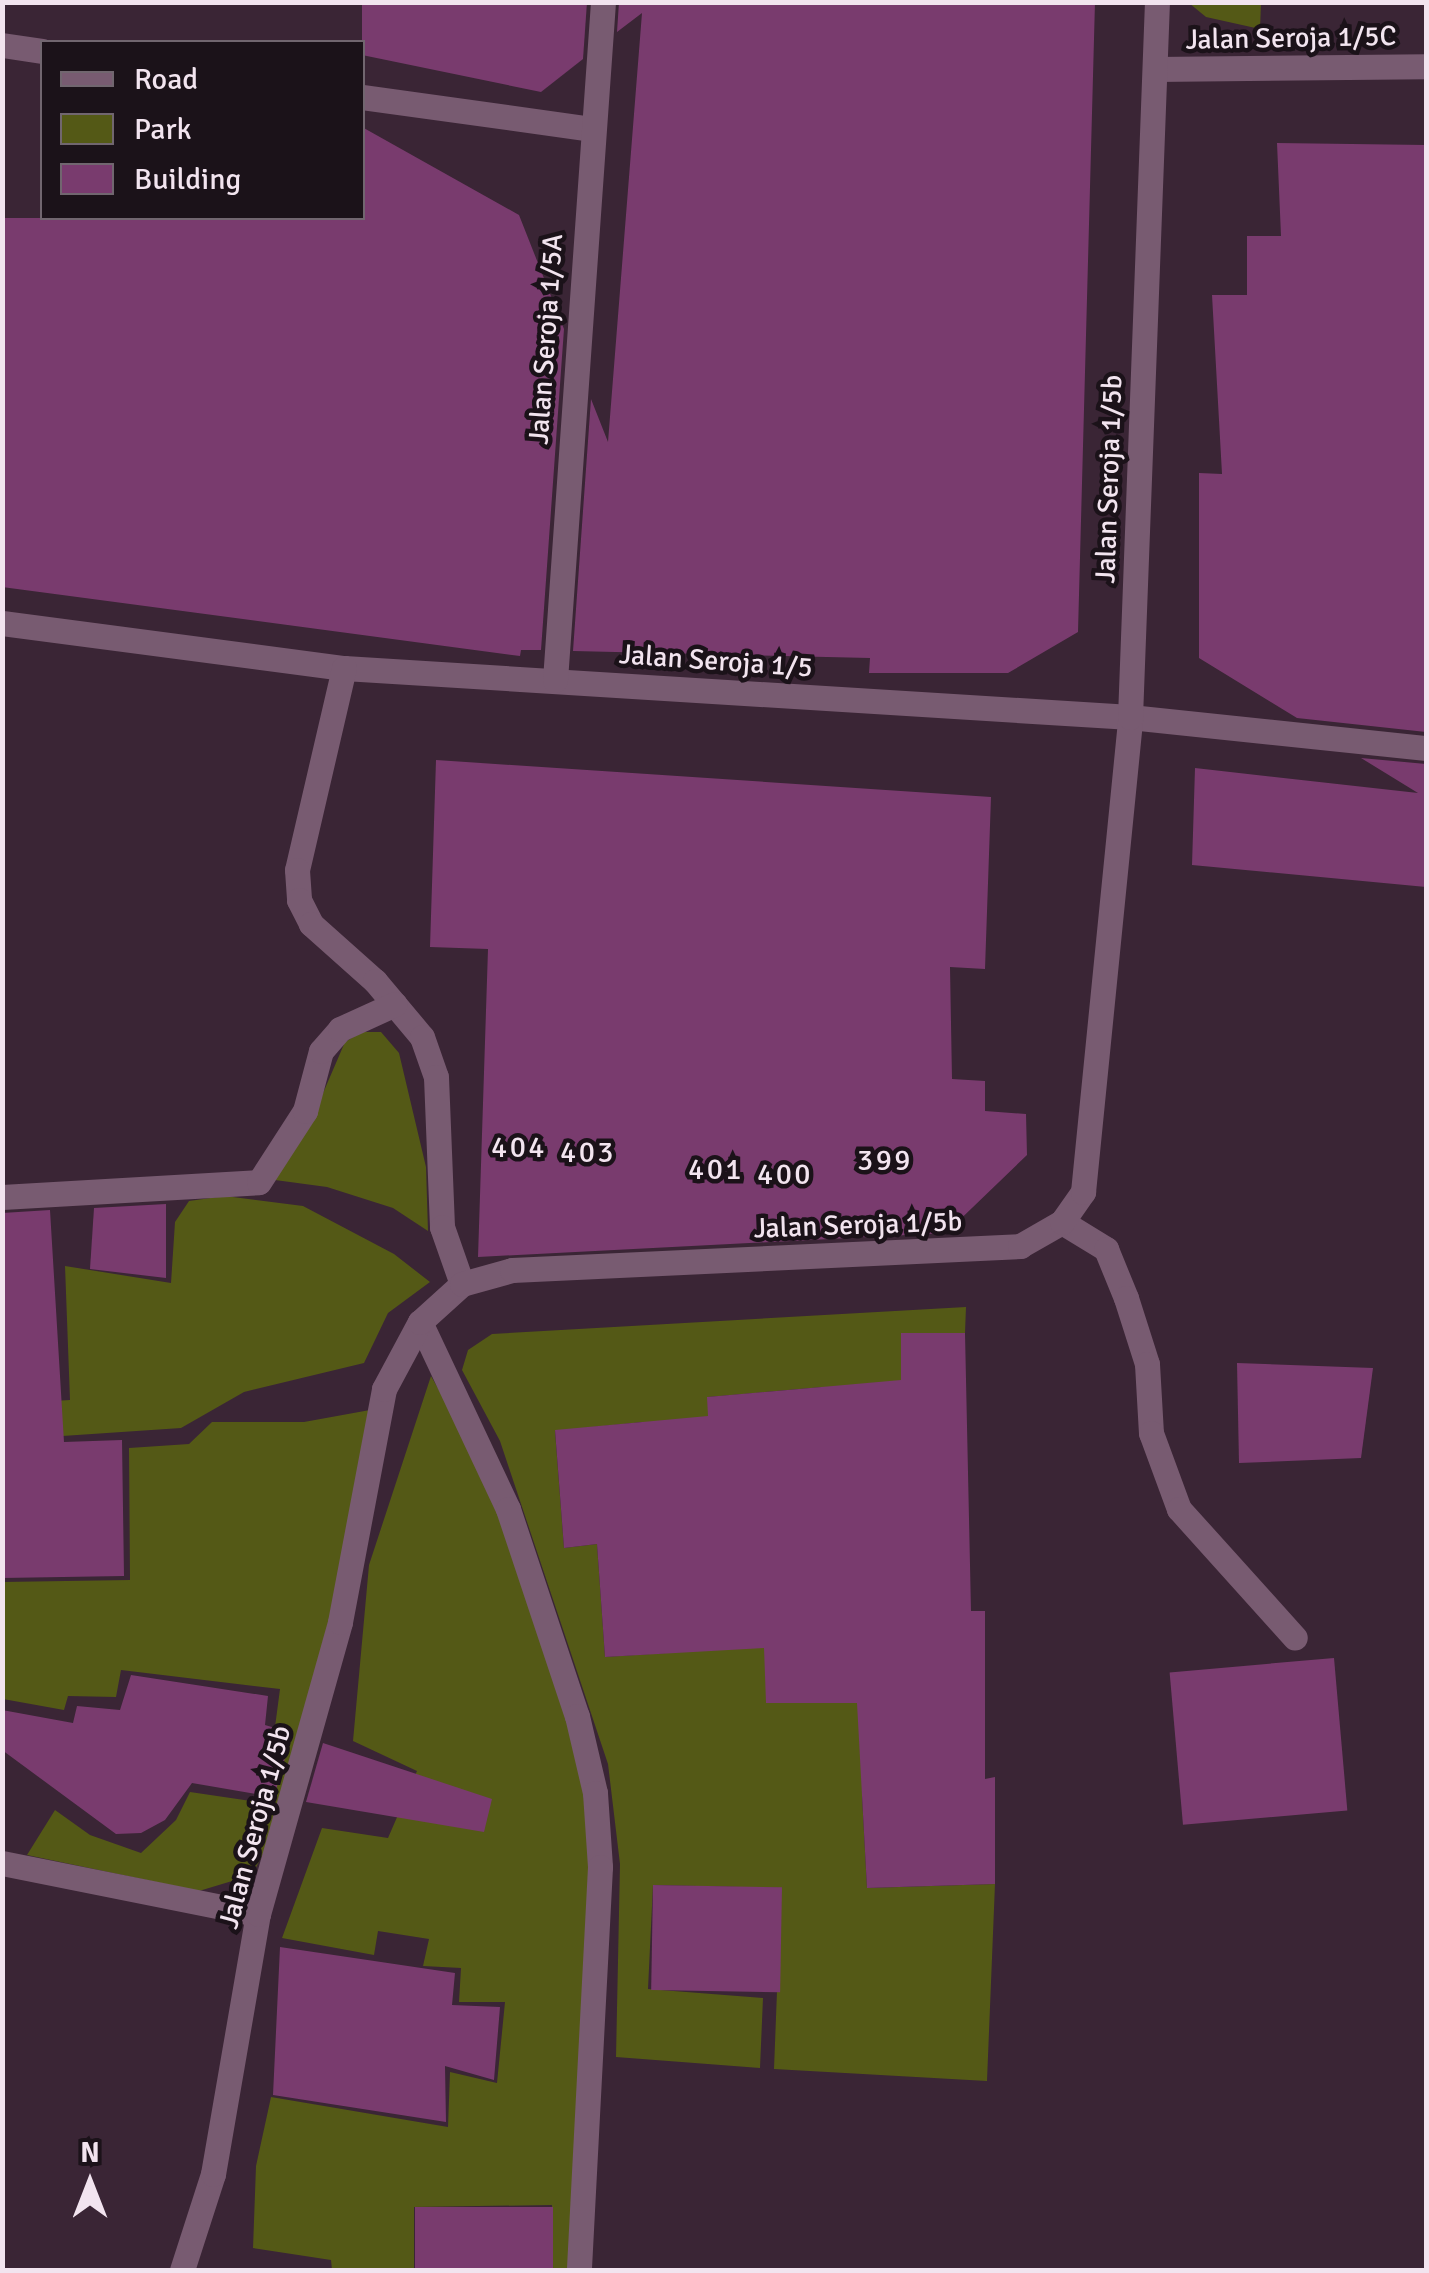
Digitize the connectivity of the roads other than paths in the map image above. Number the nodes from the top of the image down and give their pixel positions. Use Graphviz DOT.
graph roads {
  1 [pos="603,2"];
  2 [pos="1157,2"];
  3 [pos="2,45"];
  4 [pos="40,51"];
  5 [pos="1426,66"];
  6 [pos="1155,69"];
  7 [pos="365,96"];
  8 [pos="592,130"];
  9 [pos="2,622"];
  10 [pos="344,668"];
  11 [pos="555,680"];
  12 [pos="1130,716"];
  13 [pos="1426,748"];
  14 [pos="394,1004"];
  15 [pos="2,1197"];
  16 [pos="1062,1222"];
  17 [pos="462,1284"];
  18 [pos="420,1322"];
  19 [pos="1296,1638"];
  20 [pos="2,1863"];
  21 [pos="258,1914"];
  22 [pos="182,2270"];
  23 [pos="578,2270"];
  1 -- 8 [label="street, Jalan Seroja 1/5A"];
  2 -- 6 [label="street, Jalan Seroja 1/5b"];
  3 -- 4 [label="street"];
  5 -- 6 [label="street, Jalan Seroja 1/5C"];
  6 -- 12 [label="street, Jalan Seroja 1/5b"];
  7 -- 8 [label="street"];
  8 -- 11 [label="street, Jalan Seroja 1/5A"];
  9 -- 10 [label="street, Jalan Seroja 1/5"];
  10 -- 11 [label="street, Jalan Seroja 1/5"];
  10 -- 14 [label="street"];
  11 -- 12 [label="street, Jalan Seroja 1/5"];
  12 -- 13 [label="street, Jalan Seroja 1/5"];
  12 -- 16 [label="street, Jalan Seroja 1/5b"];
  14 -- 15 [label="street"];
  14 -- 17 [label="street"];
  16 -- 17 [label="street, Jalan Seroja 1/5b"];
  16 -- 19 [label="street"];
  17 -- 18 [label="street, Jalan Seroja 1/5b"];
  18 -- 21 [label="street, Jalan Seroja 1/5b"];
  18 -- 23 [label="street"];
  20 -- 21 [label="street"];
  21 -- 22 [label="street, Jalan Seroja 1/5b"];
}
